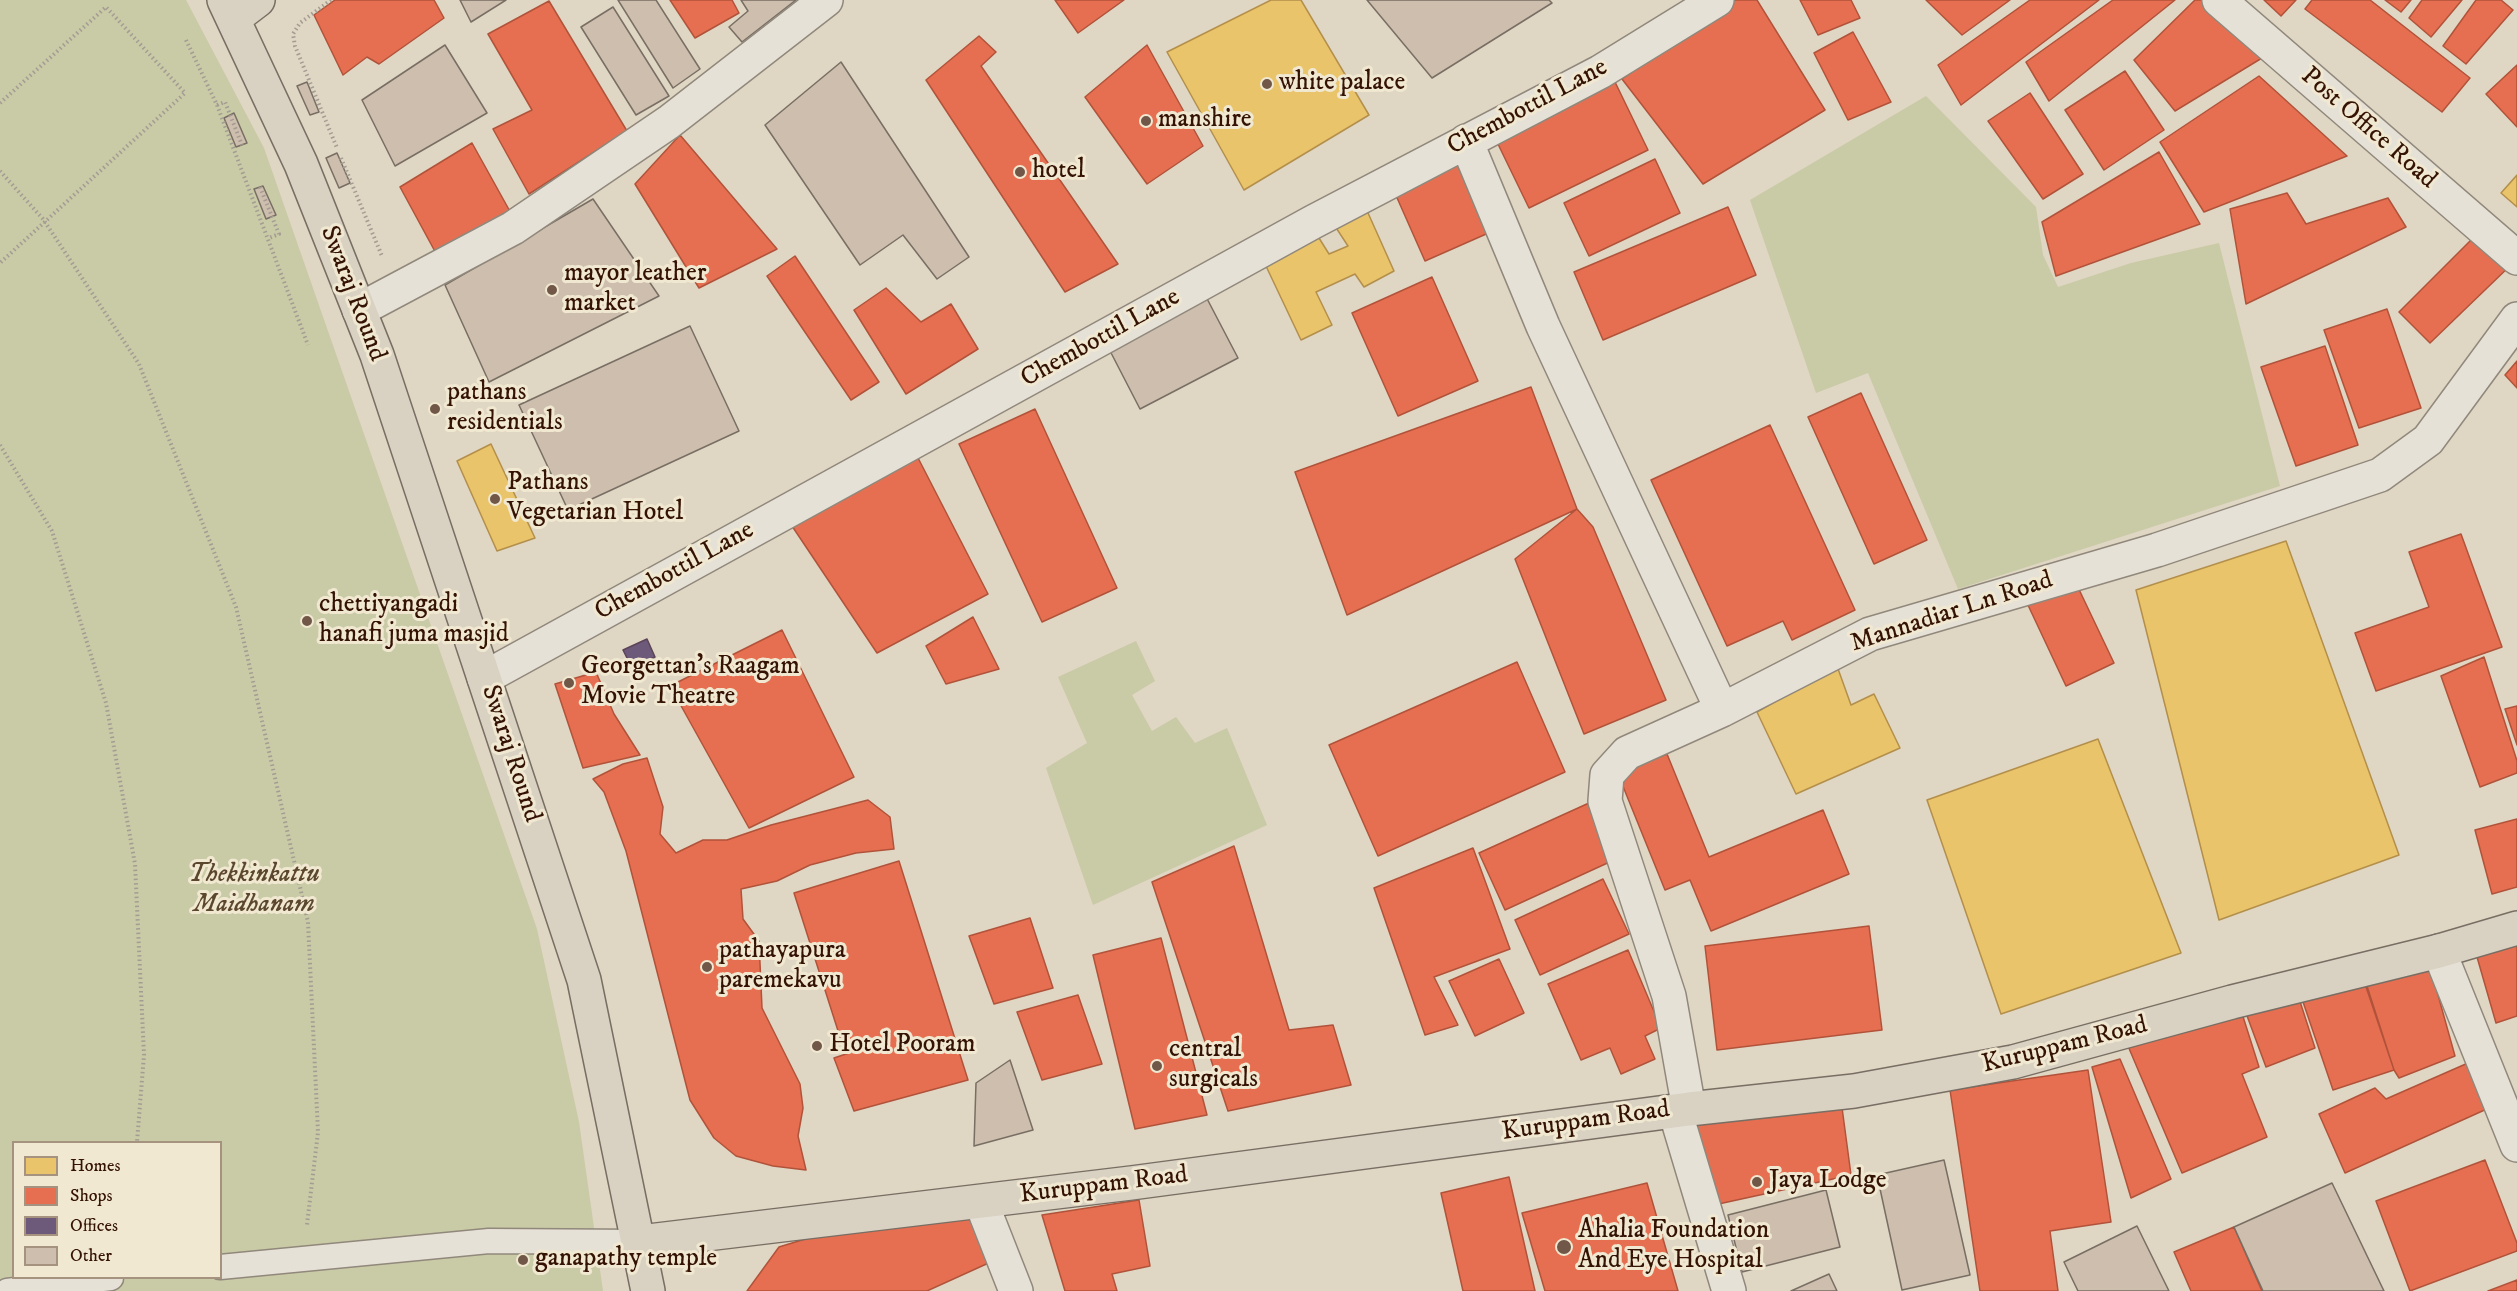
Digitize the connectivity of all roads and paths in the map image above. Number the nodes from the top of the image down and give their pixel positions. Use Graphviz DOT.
graph roads {
  1 [pos="331,0"];
  2 [pos="826,0"];
  3 [pos="1717,0"];
  4 [pos="2219,0"];
  5 [pos="238,6"];
  6 [pos="186,40"];
  7 [pos="0,104"];
  8 [pos="217,105"];
  9 [pos="1466,141"];
  10 [pos="242,145"];
  11 [pos="0,171"];
  12 [pos="260,187"];
  13 [pos="44,222"];
  14 [pos="269,238"];
  15 [pos="2517,258"];
  16 [pos="0,263"];
  17 [pos="395,290"];
  18 [pos="359,310"];
  19 [pos="2517,319"];
  20 [pos="308,345"];
  21 [pos="0,445"];
  22 [pos="484,678"];
  23 [pos="1722,710"];
  24 [pos="2517,928"];
  25 [pos="2439,951"];
  26 [pos="1682,1110"];
  27 [pos="137,1141"];
  28 [pos="2517,1145"];
  29 [pos="981,1202"];
  30 [pos="640,1242"];
  31 [pos="303,1259"];
  32 [pos="222,1267"];
  33 [pos="103,1279"];
  34 [pos="7,1291"];
  35 [pos="648,1291"];
  36 [pos="1016,1291"];
  37 [pos="1729,1291"];
  1 -- 17 [label="path"];
  2 -- 17 [label="street"];
  3 -- 9 [label="street, Chembottil Lane"];
  4 -- 15 [label="street, Post Office Road"];
  5 -- 18 [label="main road, Swaraj Round"];
  6 -- 8 [label="path"];
  7 -- 13 [label="path"];
  8 -- 10 [label="path"];
  8 -- 14 [label="path"];
  9 -- 22 [label="street, Chembottil Lane"];
  9 -- 23 [label="street"];
  11 -- 13 [label="path"];
  12 -- 14 [label="path"];
  13 -- 16 [label="path"];
  13 -- 31 [label="path"];
  14 -- 20 [label="path"];
  17 -- 18 [label="street"];
  18 -- 22 [label="main road, Swaraj Round"];
  19 -- 23 [label="street, Mannadiar Ln Road"];
  21 -- 27 [label="path"];
  22 -- 30 [label="main road, Swaraj Round"];
  23 -- 26 [label="street, Mannadiar Ln Road"];
  24 -- 25 [label="main road, Kuruppam Road"];
  25 -- 26 [label="main road, Kuruppam Road"];
  25 -- 28 [label="street"];
  26 -- 29 [label="main road, Kuruppam Road"];
  26 -- 37 [label="street, Mannadiar Ln Road"];
  29 -- 30 [label="main road, Kuruppam Road"];
  29 -- 36 [label="street"];
  30 -- 31 [label="lane"];
  30 -- 35 [label="main road, Swaraj Round"];
  31 -- 32 [label="lane"];
  33 -- 34 [label="lane"];
}
